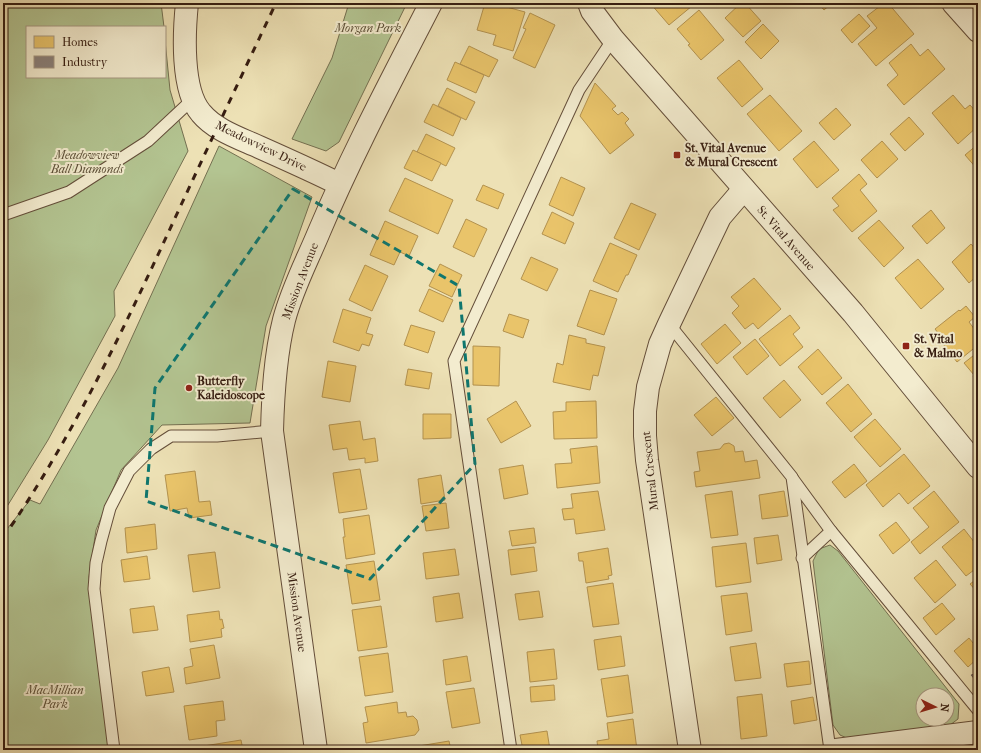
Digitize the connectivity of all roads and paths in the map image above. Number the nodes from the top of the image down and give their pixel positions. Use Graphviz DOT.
graph roads {
  1 [pos="186,3"];
  2 [pos="431,3"];
  3 [pos="953,3"];
  4 [pos="588,6"];
  5 [pos="978,31"];
  6 [pos="613,39"];
  7 [pos="193,99"];
  8 [pos="339,184"];
  9 [pos="744,190"];
  10 [pos="3,216"];
  11 [pos="669,324"];
  12 [pos="272,431"];
  13 [pos="977,463"];
  14 [pos="792,477"];
  15 [pos="831,531"];
  16 [pos="802,558"];
  17 [pos="978,710"];
  18 [pos="978,732"];
  19 [pos="114,750"];
  20 [pos="316,750"];
  21 [pos="511,750"];
  22 [pos="690,750"];
  23 [pos="830,750"];
  24 [pos="836,750"];
  1 -- 7 [label="street, Meadowview Drive"];
  2 -- 8 [label="street, Mission Avenue"];
  3 -- 5 [label="street"];
  4 -- 6 [label="street, St. Vital Avenue"];
  6 -- 9 [label="street, St. Vital Avenue"];
  6 -- 21 [label="lane"];
  7 -- 8 [label="street, Meadowview Drive"];
  7 -- 10 [label="lane"];
  8 -- 12 [label="street, Mission Avenue"];
  9 -- 11 [label="street, Mural Crescent"];
  9 -- 13 [label="street, St. Vital Avenue"];
  11 -- 14 [label="lane"];
  11 -- 22 [label="street, Mural Crescent"];
  12 -- 19 [label="lane"];
  12 -- 20 [label="street, Mission Avenue"];
  14 -- 15 [label="lane"];
  14 -- 16 [label="lane"];
  15 -- 16 [label="lane"];
  15 -- 17 [label="lane"];
  16 -- 23 [label="lane"];
  18 -- 24 [label="street"];
}
